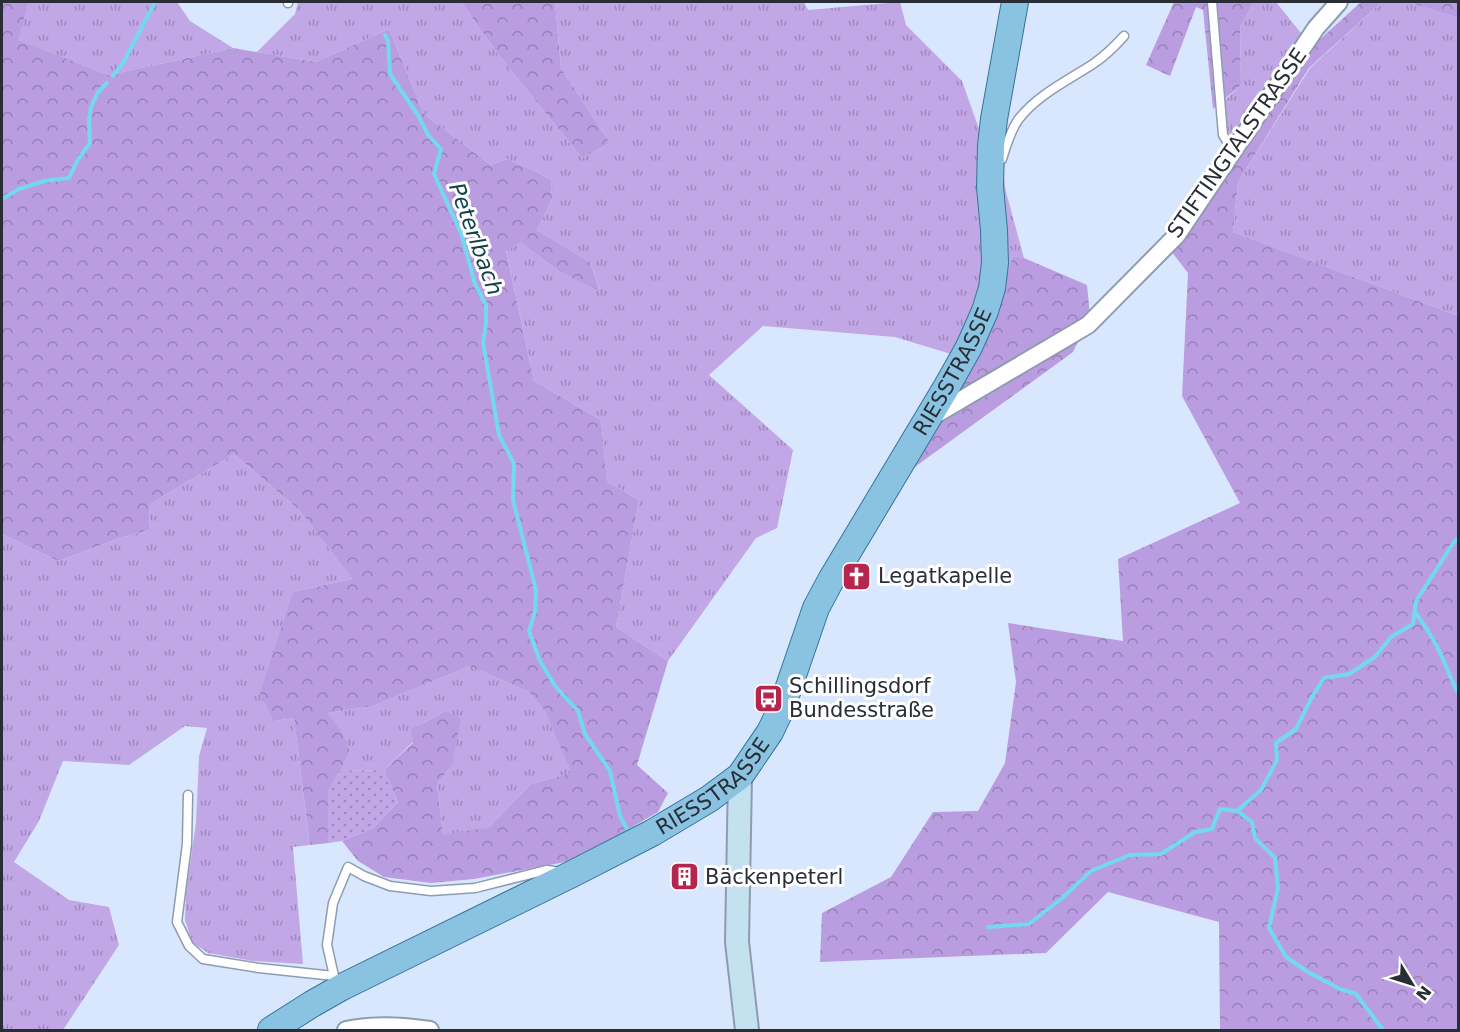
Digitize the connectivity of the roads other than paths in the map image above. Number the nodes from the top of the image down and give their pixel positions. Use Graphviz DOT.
graph roads {
  1 [pos="1015,2"];
  2 [pos="1212,2"];
  3 [pos="1339,2"];
  4 [pos="1124,36"];
  5 [pos="1233,151"];
  6 [pos="991,160"];
  7 [pos="924,422"];
  8 [pos="740,776"];
  9 [pos="188,795"];
  10 [pos="573,874"];
  11 [pos="338,982"];
  12 [pos="272,1030"];
  13 [pos="346,1030"];
  14 [pos="430,1030"];
  15 [pos="747,1030"];
  1 -- 6 [label="main road, RIESSTRASSE"];
  2 -- 5 [label="lane"];
  3 -- 5 [label="street, STIFTINGTALSTRASSE"];
  4 -- 6 [label="lane"];
  5 -- 7 [label="street, STIFTINGTALSTRASSE"];
  6 -- 7 [label="main road, RIESSTRASSE"];
  7 -- 8 [label="main road, RIESSTRASSE"];
  8 -- 10 [label="main road, RIESSTRASSE"];
  8 -- 15 [label="street"];
  9 -- 11 [label="lane"];
  10 -- 11 [label="main road, RIESSTRASSE"];
  10 -- 11 [label="lane"];
  11 -- 12 [label="main road, RIESSTRASSE"];
  13 -- 14 [label="street"];
}
